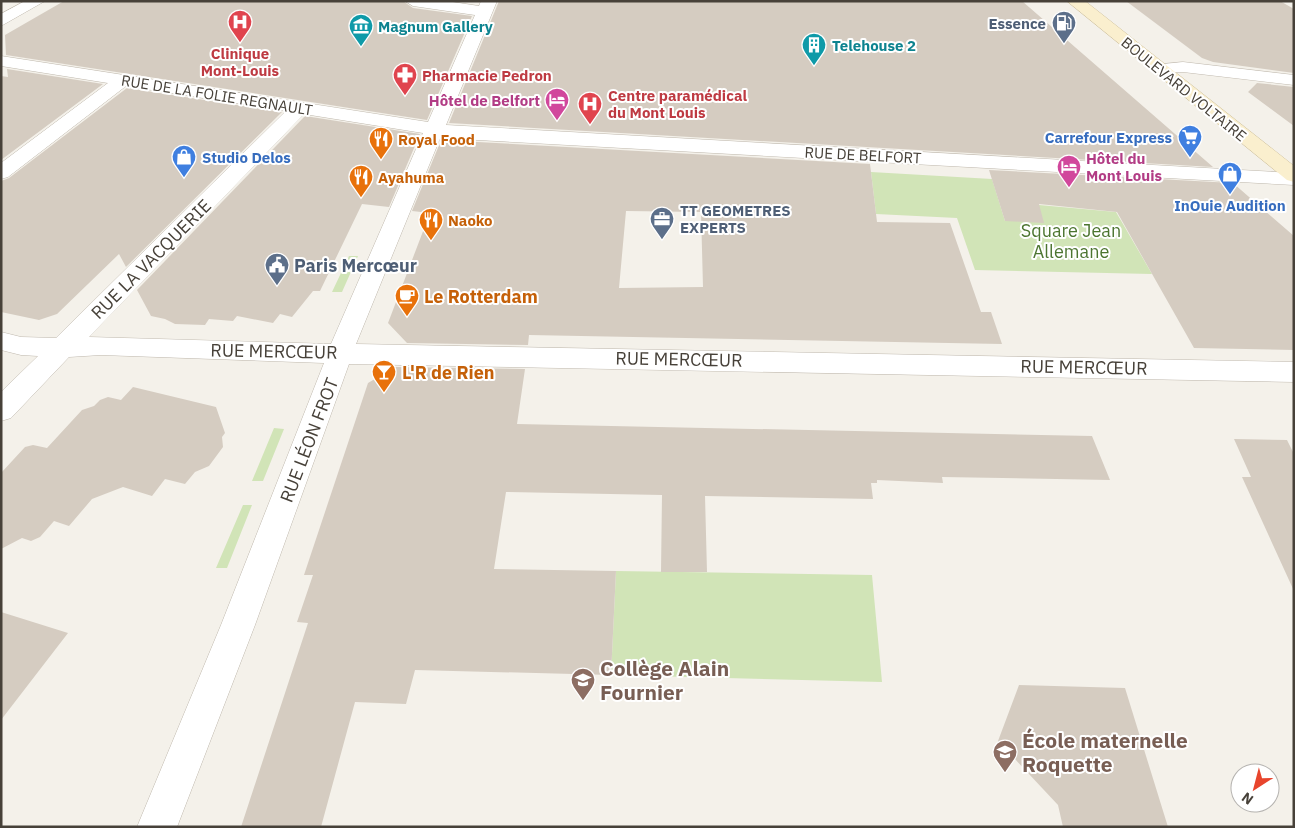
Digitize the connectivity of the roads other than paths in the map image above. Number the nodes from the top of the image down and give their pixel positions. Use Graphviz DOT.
graph roads {
  1 [pos="37,1"];
  2 [pos="412,1"];
  3 [pos="1075,1"];
  4 [pos="487,6"];
  5 [pos="1,21"];
  6 [pos="1,61"];
  7 [pos="1160,69"];
  8 [pos="123,80"];
  9 [pos="1294,80"];
  10 [pos="300,108"];
  11 [pos="433,128"];
  12 [pos="1,173"];
  13 [pos="1294,178"];
  14 [pos="1,342"];
  15 [pos="64,348"];
  16 [pos="342,352"];
  17 [pos="1294,372"];
  18 [pos="1,410"];
  19 [pos="158,827"];
  1 -- 5 [label="street"];
  2 -- 4 [label="street"];
  3 -- 7 [label="main road, BOULEVARD VOLTAIRE"];
  4 -- 11 [label="street, RUE LÉON FROT"];
  6 -- 8 [label="street, RUE DE LA FOLIE REGNAULT"];
  7 -- 9 [label="street"];
  7 -- 13 [label="main road, BOULEVARD VOLTAIRE"];
  8 -- 10 [label="street, RUE DE LA FOLIE REGNAULT"];
  8 -- 12 [label="street"];
  10 -- 11 [label="street, RUE DE LA FOLIE REGNAULT"];
  10 -- 15 [label="street, RUE LA VACQUERIE"];
  11 -- 13 [label="street, RUE DE BELFORT"];
  11 -- 16 [label="street, RUE LÉON FROT"];
  14 -- 15 [label="street, RUE MERCŒUR"];
  15 -- 16 [label="street, RUE MERCŒUR"];
  15 -- 18 [label="street, RUE LA VACQUERIE"];
  16 -- 17 [label="street, RUE MERCŒUR"];
  16 -- 19 [label="street, RUE LÉON FROT"];
}
